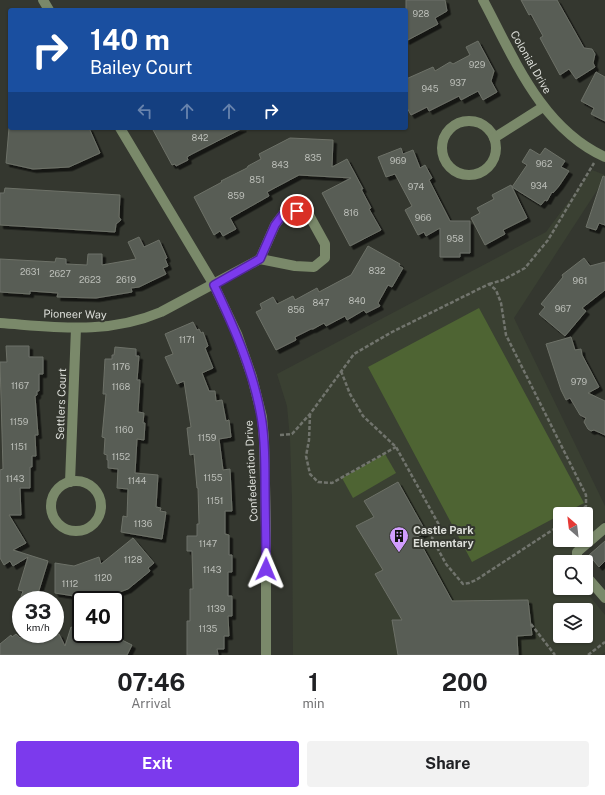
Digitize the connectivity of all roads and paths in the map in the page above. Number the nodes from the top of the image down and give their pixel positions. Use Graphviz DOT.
graph roads {
  1 [pos="483,0"];
  2 [pos="543,108"];
  3 [pos="121,130"];
  4 [pos="494,138"];
  5 [pos="601,155"];
  6 [pos="260,259"];
  7 [pos="489,284"];
  8 [pos="214,285"];
  9 [pos="0,323"];
  10 [pos="76,328"];
  11 [pos="341,371"];
  12 [pos="310,414"];
  13 [pos="280,435"];
  14 [pos="396,447"];
  15 [pos="70,482"];
  16 [pos="585,507"];
  17 [pos="605,528"];
  18 [pos="553,530"];
  19 [pos="577,555"];
  20 [pos="593,584"];
  21 [pos="605,598"];
  22 [pos="531,624"];
  23 [pos="605,642"];
  24 [pos="266,655"];
  25 [pos="555,655"];
  26 [pos="588,655"];
  1 -- 2 [label="street, Colonial Drive"];
  2 -- 4 [label="street"];
  2 -- 5 [label="street, Colonial Drive"];
  3 -- 8 [label="street, Confederation Drive"];
  4 -- 4 [label="street"];
  5 -- 7 [label="path"];
  6 -- 6 [label="street"];
  6 -- 8 [label="street, Pioneer Way"];
  7 -- 11 [label="path"];
  7 -- 16 [label="path"];
  8 -- 10 [label="street, Pioneer Way"];
  8 -- 24 [label="street, Confederation Drive"];
  9 -- 10 [label="street, Pioneer Way"];
  10 -- 15 [label="street, Settlers Court"];
  11 -- 12 [label="path"];
  11 -- 14 [label="path"];
  12 -- 13 [label="path"];
  12 -- 14 [label="path"];
  14 -- 18 [label="path"];
  15 -- 15 [label="street"];
  17 -- 19 [label="street"];
  20 -- 21 [label="street"];
  22 -- 25 [label="path"];
  23 -- 26 [label="path"];
}
